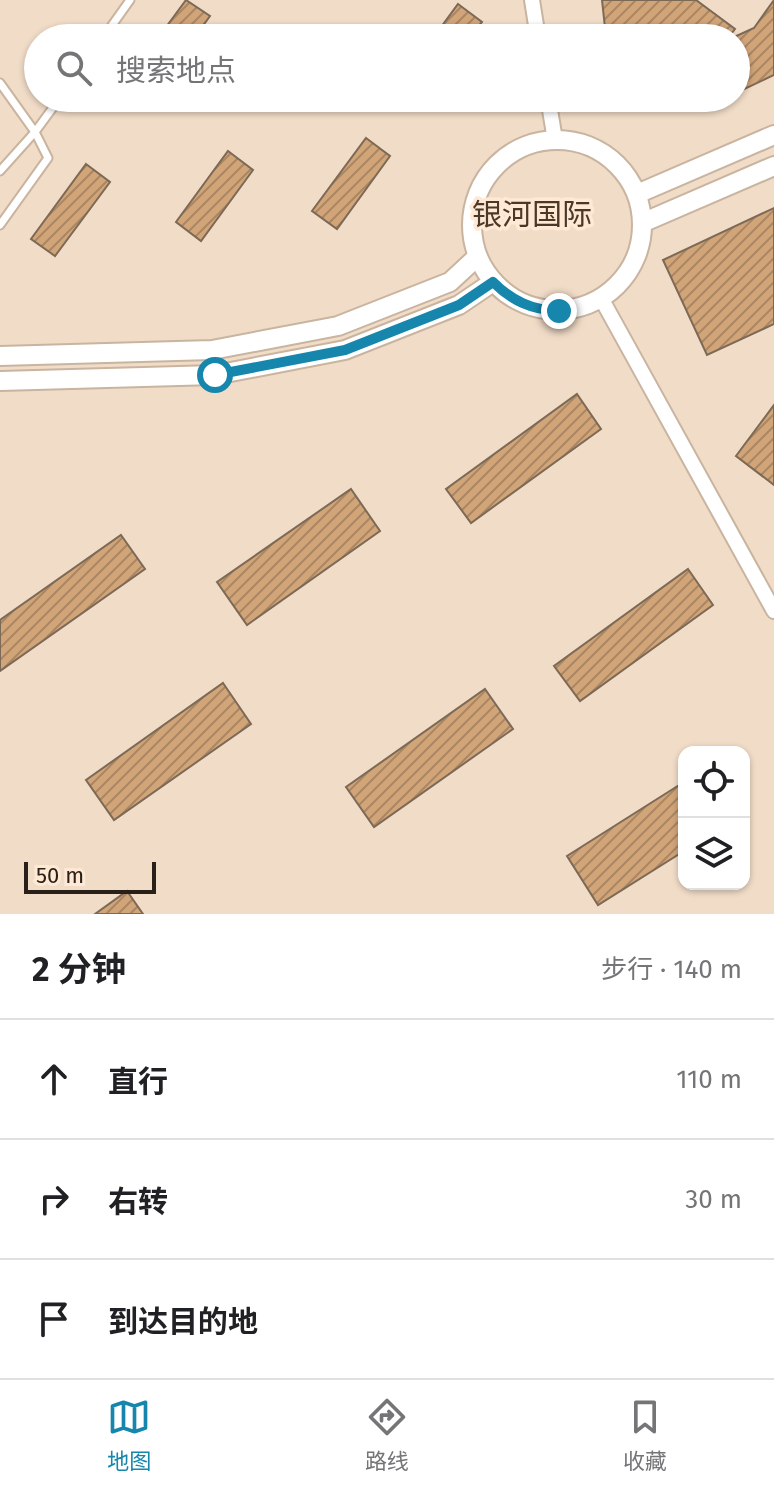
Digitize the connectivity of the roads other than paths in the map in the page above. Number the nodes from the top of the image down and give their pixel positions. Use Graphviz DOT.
graph roads {
  1 [pos="130,0"];
  2 [pos="532,0"];
  3 [pos="113,24"];
  4 [pos="536,24"];
  5 [pos="0,83"];
  6 [pos="50,112"];
  7 [pos="550,112"];
  8 [pos="35,132"];
  9 [pos="774,135"];
  10 [pos="555,140"];
  11 [pos="774,166"];
  12 [pos="0,171"];
  13 [pos="637,194"];
  14 [pos="642,223"];
  15 [pos="0,225"];
  16 [pos="477,257"];
  17 [pos="493,282"];
  18 [pos="601,298"];
  19 [pos="0,356"];
  20 [pos="0,381"];
  21 [pos="774,611"];
  1 -- 3 [label="lane"];
  2 -- 4 [label="street"];
  5 -- 8 [label="lane"];
  6 -- 8 [label="lane"];
  7 -- 10 [label="street"];
  8 -- 12 [label="lane"];
  8 -- 15 [label="lane"];
  9 -- 13 [label="street"];
  10 -- 13 [label="street"];
  10 -- 16 [label="street"];
  11 -- 14 [label="street"];
  13 -- 14 [label="street"];
  14 -- 18 [label="street"];
  16 -- 17 [label="street"];
  16 -- 19 [label="street"];
  17 -- 18 [label="street"];
  17 -- 20 [label="street"];
  18 -- 21 [label="street"];
}
